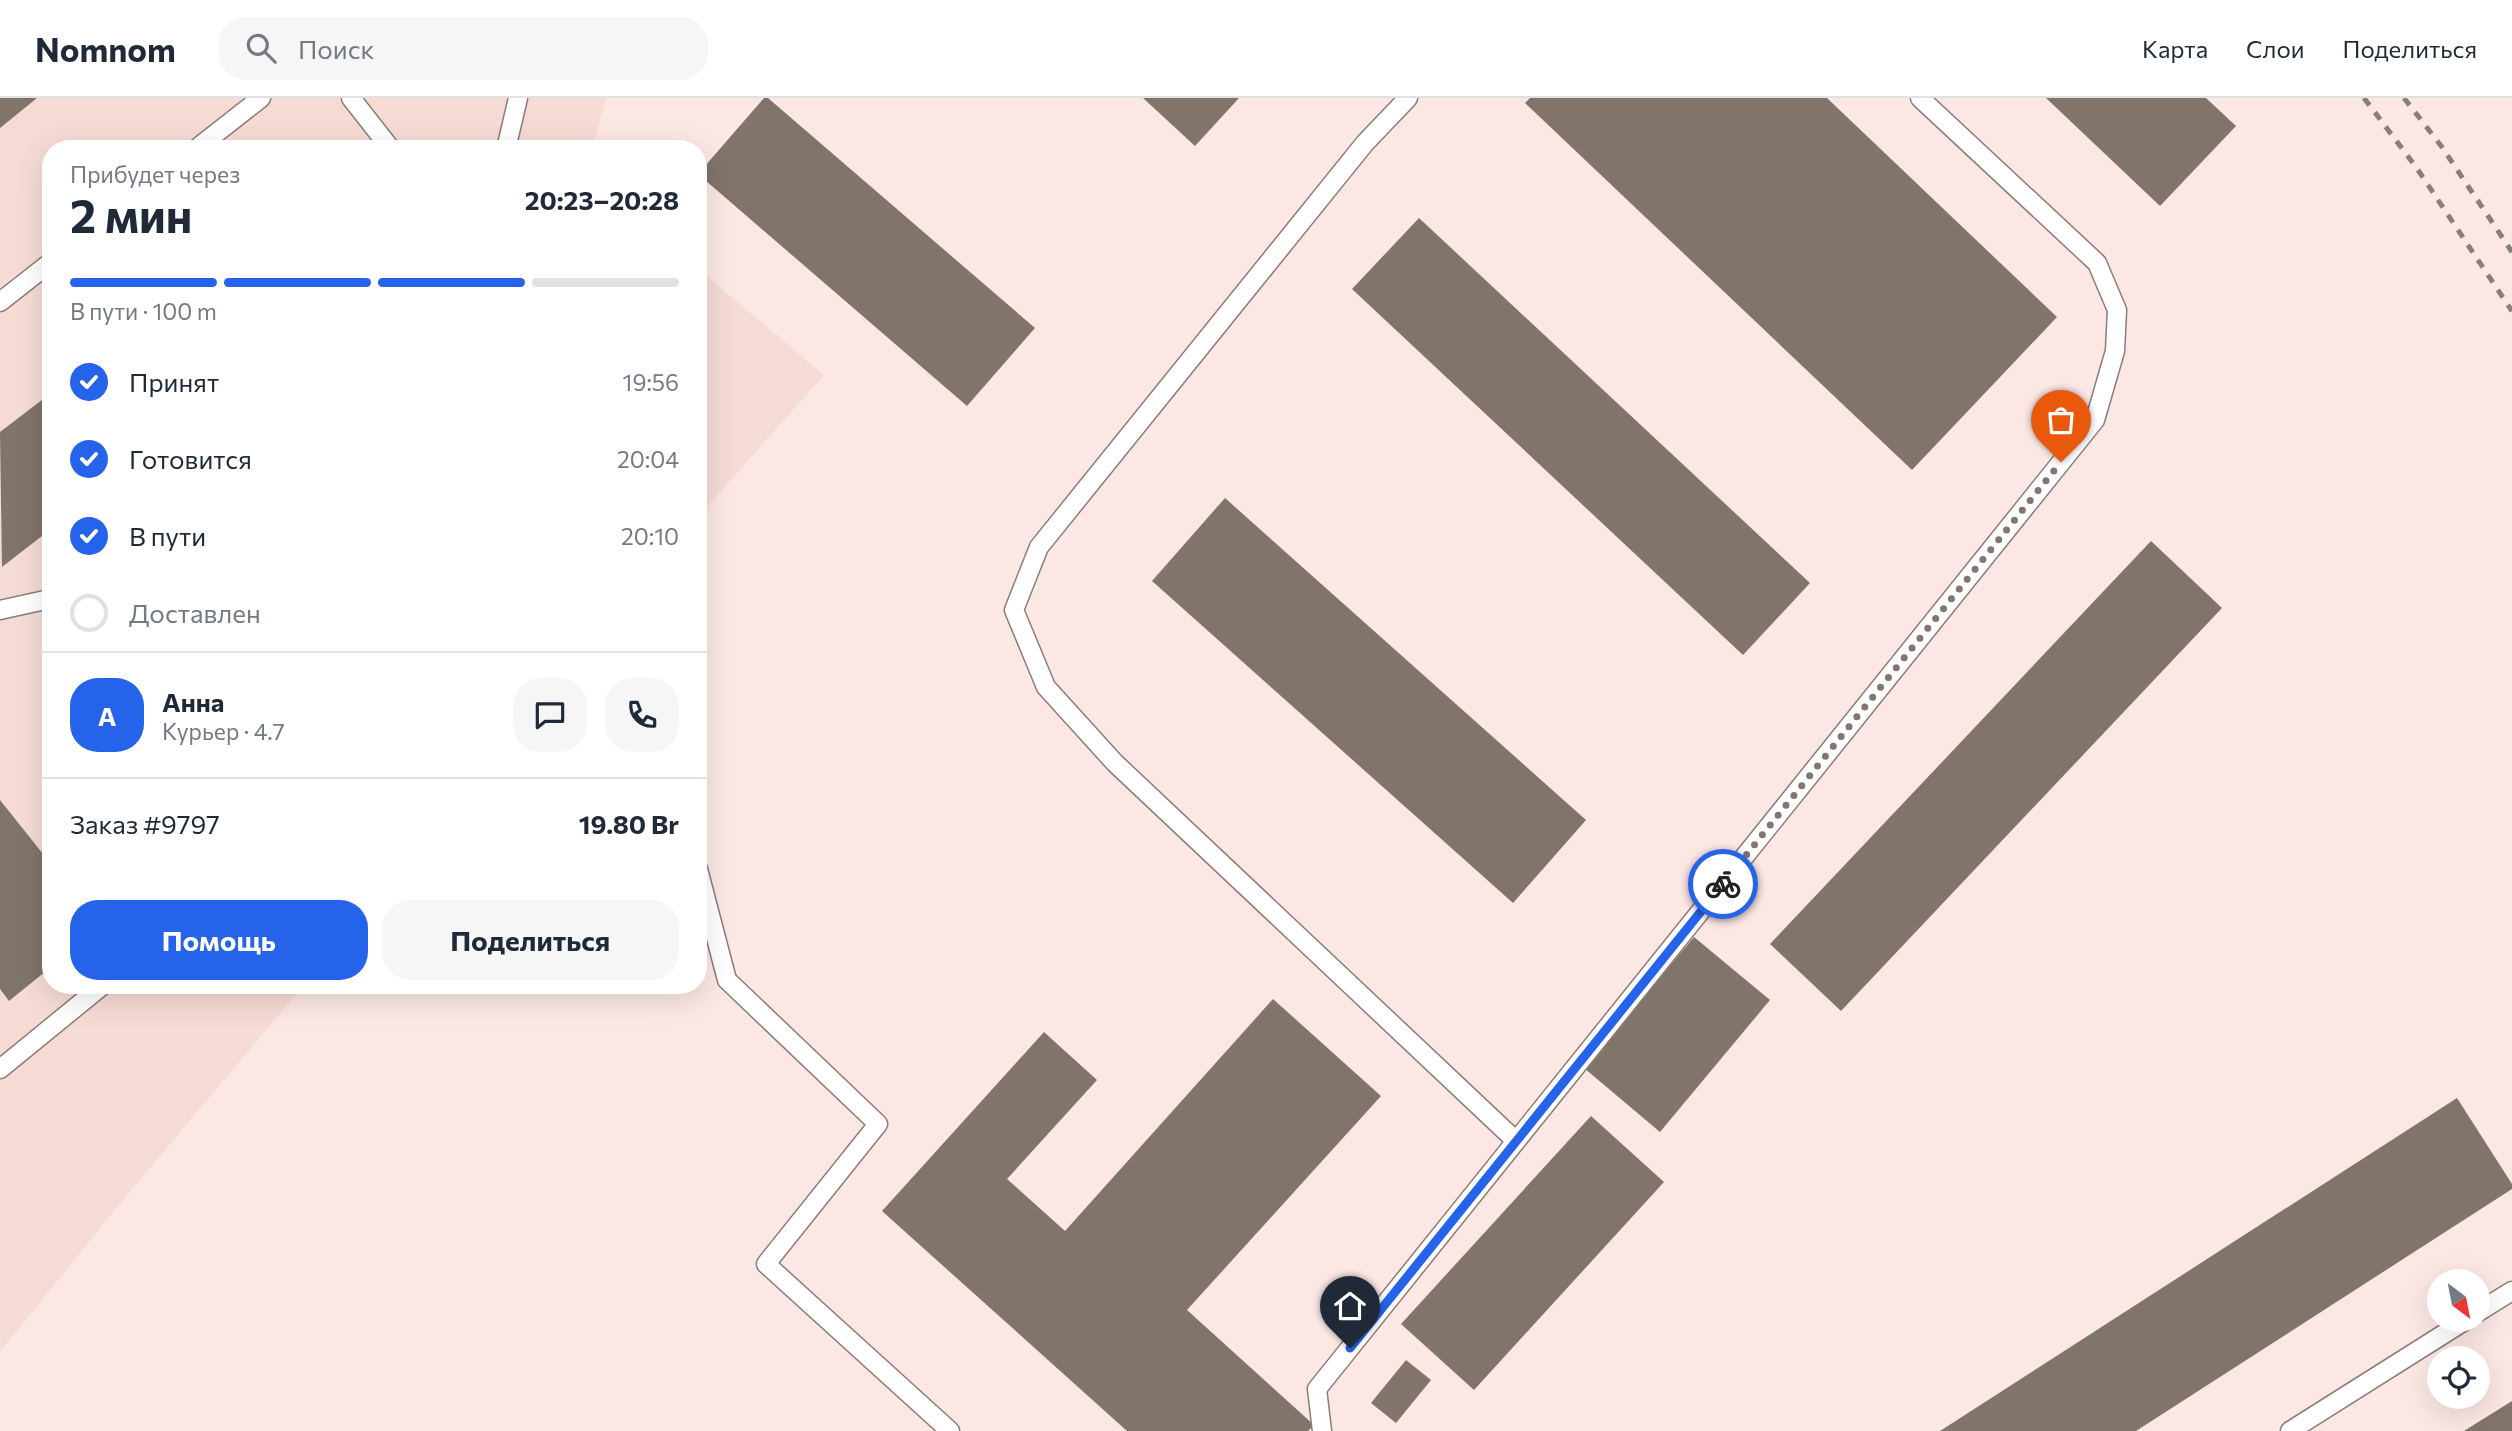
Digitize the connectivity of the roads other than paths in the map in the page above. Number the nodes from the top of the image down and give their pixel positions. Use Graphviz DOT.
graph roads {
  1 [pos="261,98"];
  2 [pos="351,98"];
  3 [pos="518,98"];
  4 [pos="1408,98"];
  5 [pos="1920,98"];
  6 [pos="207,140"];
  7 [pos="384,140"];
  8 [pos="508,140"];
  9 [pos="42,269"];
  10 [pos="0,302"];
  11 [pos="42,601"];
  12 [pos="0,610"];
  13 [pos="707,903"];
  14 [pos="91,994"];
  15 [pos="3,1061"];
  16 [pos="1516,1141"];
  17 [pos="2512,1291"];
  18 [pos="2490,1305"];
  19 [pos="2447,1332"];
  20 [pos="950,1431"];
  21 [pos="1322,1431"];
  22 [pos="2290,1431"];
  1 -- 6 [label="lane"];
  2 -- 7 [label="lane"];
  3 -- 8 [label="lane"];
  4 -- 16 [label="lane"];
  5 -- 16 [label="lane"];
  9 -- 10 [label="lane"];
  11 -- 12 [label="lane"];
  13 -- 20 [label="lane"];
  14 -- 15 [label="lane"];
  16 -- 21 [label="lane"];
  17 -- 18 [label="lane"];
  19 -- 22 [label="lane"];
}
